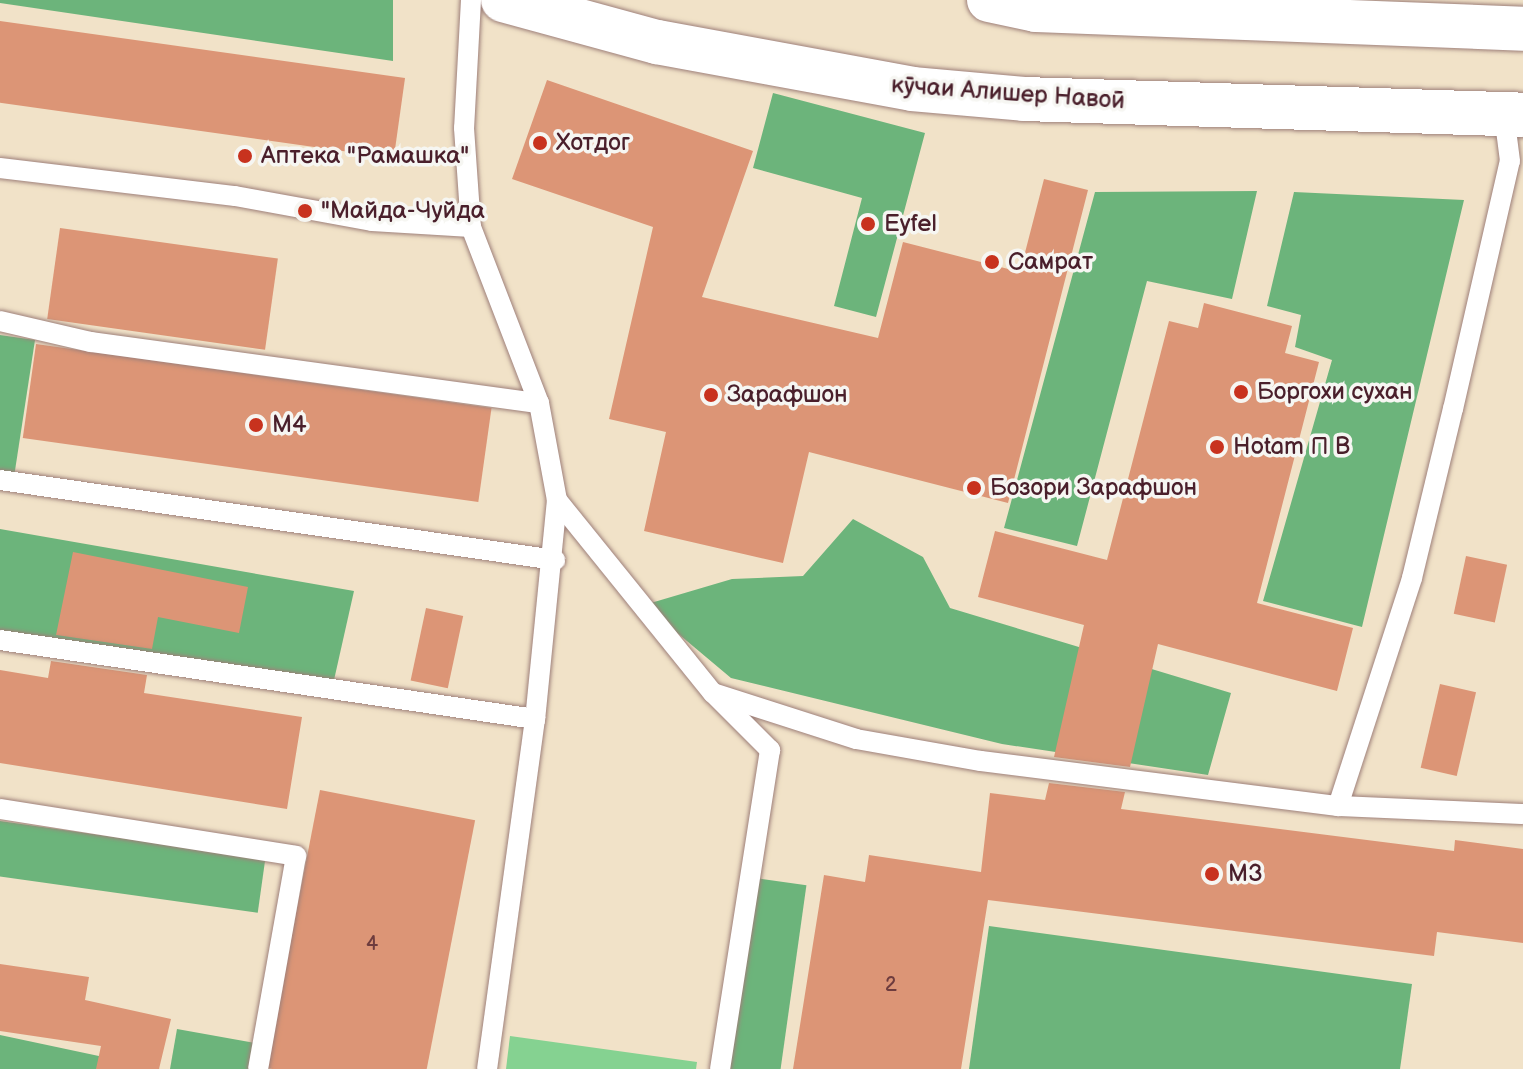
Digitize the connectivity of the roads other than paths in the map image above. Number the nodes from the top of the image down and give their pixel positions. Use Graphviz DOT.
graph roads {
  1 [pos="471,0"];
  2 [pos="503,0"];
  3 [pos="989,0"];
  4 [pos="1033,5"];
  5 [pos="1523,29"];
  6 [pos="1513,114"];
  7 [pos="0,168"];
  8 [pos="471,227"];
  9 [pos="0,321"];
  10 [pos="539,403"];
  11 [pos="0,480"];
  12 [pos="557,500"];
  13 [pos="555,560"];
  14 [pos="0,640"];
  15 [pos="713,693"];
  16 [pos="535,719"];
  17 [pos="1338,806"];
  18 [pos="0,809"];
  19 [pos="1523,814"];
  20 [pos="258,1069"];
  21 [pos="487,1069"];
  22 [pos="720,1069"];
  1 -- 8 [label="lane"];
  2 -- 6 [label="street, кӯчаи Алишер Навоӣ"];
  3 -- 4 [label="street"];
  4 -- 5 [label="street"];
  6 -- 17 [label="lane"];
  7 -- 8 [label="lane"];
  8 -- 10 [label="lane"];
  9 -- 10 [label="lane"];
  10 -- 12 [label="lane"];
  11 -- 13 [label="lane"];
  12 -- 13 [label="lane"];
  12 -- 15 [label="lane"];
  13 -- 16 [label="lane"];
  14 -- 16 [label="lane"];
  15 -- 17 [label="lane"];
  15 -- 22 [label="lane"];
  16 -- 21 [label="lane"];
  17 -- 19 [label="lane"];
  18 -- 20 [label="lane"];
}
